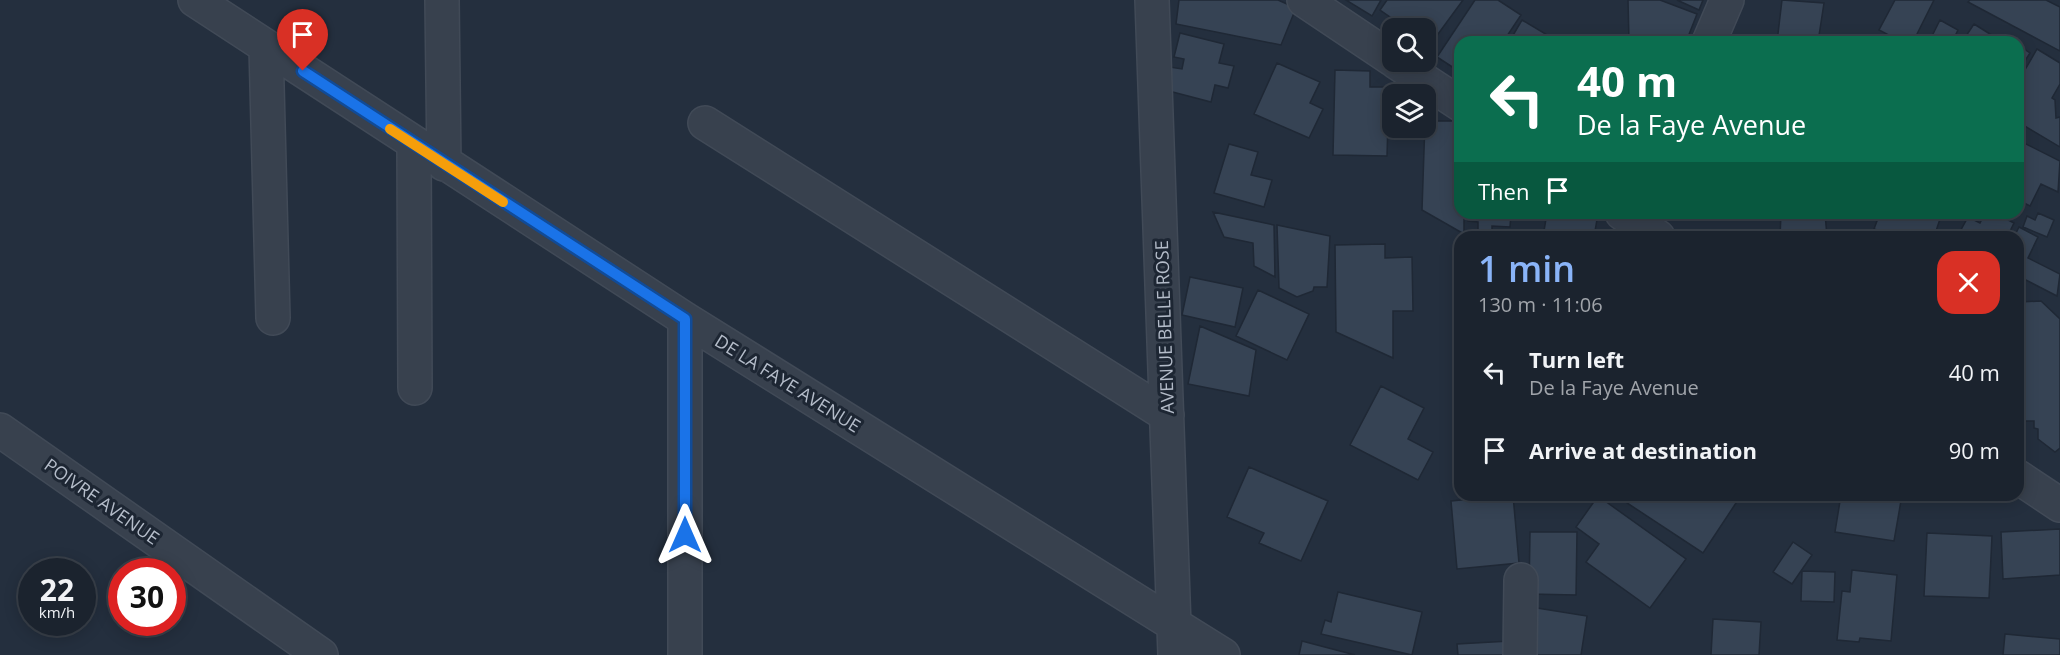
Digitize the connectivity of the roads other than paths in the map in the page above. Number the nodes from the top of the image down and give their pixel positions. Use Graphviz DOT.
graph roads {
  1 [pos="195,0"];
  2 [pos="442,0"];
  3 [pos="1152,0"];
  4 [pos="1304,0"];
  5 [pos="1728,0"];
  6 [pos="1712,36"];
  7 [pos="266,46"];
  8 [pos="1382,52"];
  9 [pos="1411,72"];
  10 [pos="1454,100"];
  11 [pos="705,123"];
  12 [pos="414,145"];
  13 [pos="444,164"];
  14 [pos="1631,219"];
  15 [pos="1649,231"];
  16 [pos="273,318"];
  17 [pos="685,319"];
  18 [pos="415,388"];
  19 [pos="1167,414"];
  20 [pos="0,430"];
  21 [pos="2024,481"];
  22 [pos="2060,506"];
  23 [pos="1521,579"];
  24 [pos="1175,639"];
  25 [pos="321,655"];
  26 [pos="685,655"];
  27 [pos="1222,655"];
  28 [pos="1520,655"];
  1 -- 7 [label="street, DE LA FAYE AVENUE"];
  2 -- 13 [label="street"];
  3 -- 19 [label="street, AVENUE BELLE ROSE"];
  4 -- 8 [label="street"];
  5 -- 6 [label="street"];
  7 -- 12 [label="street, DE LA FAYE AVENUE"];
  7 -- 16 [label="street"];
  9 -- 10 [label="street"];
  11 -- 19 [label="street"];
  12 -- 13 [label="street, DE LA FAYE AVENUE"];
  12 -- 18 [label="street"];
  13 -- 17 [label="street, DE LA FAYE AVENUE"];
  14 -- 15 [label="street"];
  17 -- 24 [label="street, DE LA FAYE AVENUE"];
  17 -- 26 [label="street"];
  19 -- 24 [label="street, AVENUE BELLE ROSE"];
  20 -- 25 [label="street, POIVRE AVENUE"];
  21 -- 22 [label="street"];
  23 -- 28 [label="street"];
  24 -- 27 [label="street, DE LA FAYE AVENUE"];
}
